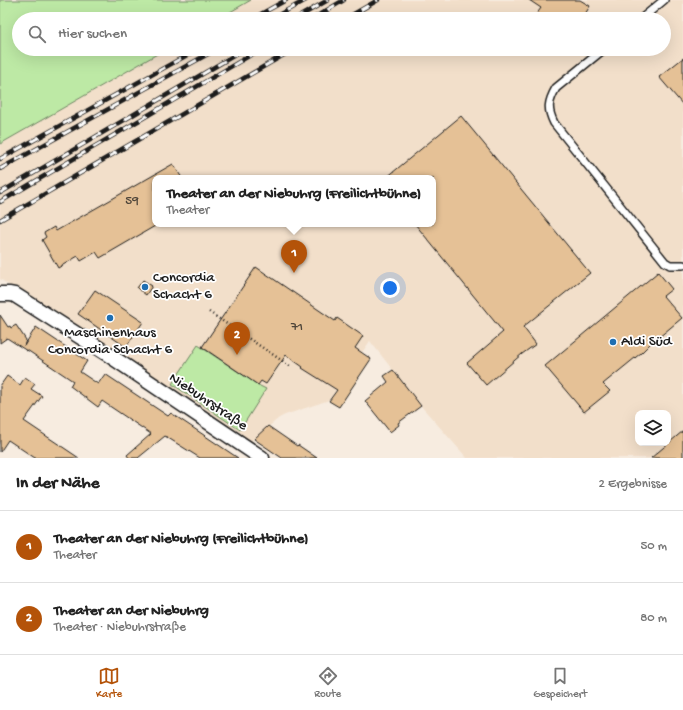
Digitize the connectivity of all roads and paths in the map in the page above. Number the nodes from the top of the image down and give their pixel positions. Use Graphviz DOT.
graph roads {
  1 [pos="664,0"];
  2 [pos="649,12"];
  3 [pos="595,56"];
  4 [pos="683,265"];
  5 [pos="0,294"];
  6 [pos="209,312"];
  7 [pos="290,366"];
  8 [pos="262,458"];
  1 -- 2 [label="lane"];
  3 -- 4 [label="lane"];
  5 -- 8 [label="street, Niebuhrstraße"];
  6 -- 7 [label="path"];
}
